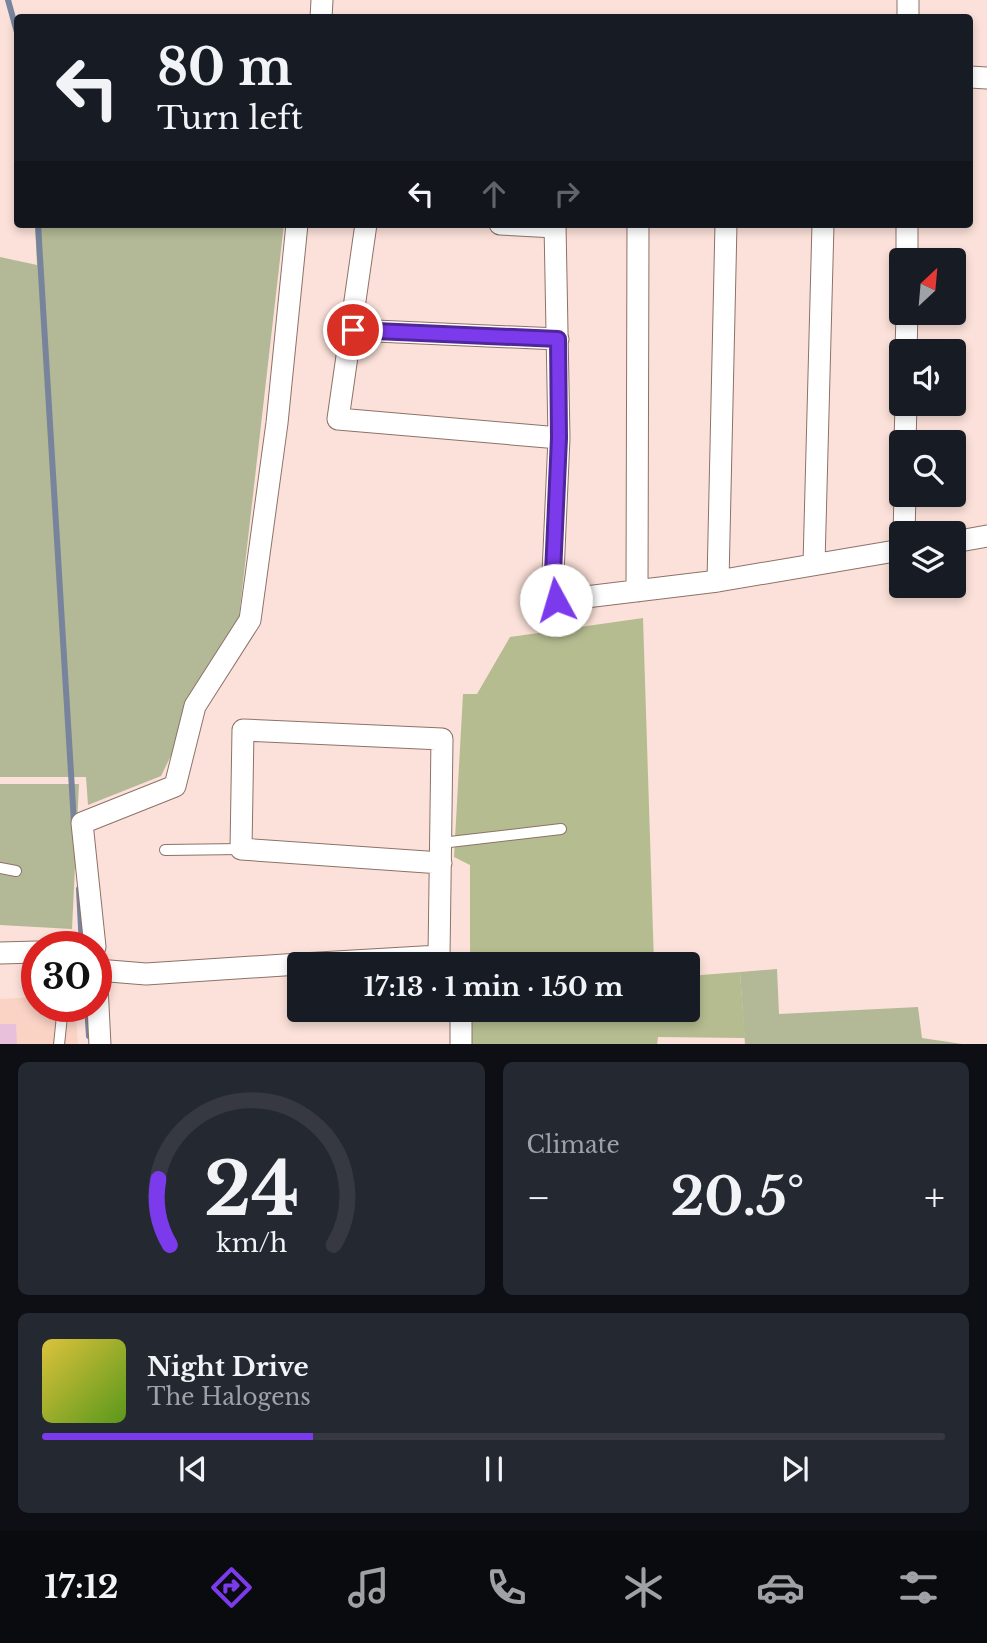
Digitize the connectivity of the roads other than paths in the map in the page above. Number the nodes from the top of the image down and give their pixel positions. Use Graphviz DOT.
graph roads {
  1 [pos="297,228"];
  2 [pos="366,228"];
  3 [pos="555,228"];
  4 [pos="638,228"];
  5 [pos="726,228"];
  6 [pos="823,228"];
  7 [pos="907,228"];
  8 [pos="907,248"];
  9 [pos="353,330"];
  10 [pos="558,339"];
  11 [pos="559,438"];
  12 [pos="987,536"];
  13 [pos="966,540"];
  14 [pos="889,552"];
  15 [pos="814,564"];
  16 [pos="718,581"];
  17 [pos="636,591"];
  18 [pos="561,829"];
  19 [pos="241,849"];
  20 [pos="165,850"];
  21 [pos="441,853"];
  22 [pos="0,868"];
  23 [pos="16,871"];
  24 [pos="92,931"];
  25 [pos="21,952"];
  26 [pos="442,952"];
  27 [pos="0,953"];
  28 [pos="287,965"];
  29 [pos="112,970"];
  30 [pos="62,1022"];
  31 [pos="99,1022"];
  32 [pos="461,1022"];
  33 [pos="59,1044"];
  34 [pos="100,1044"];
  35 [pos="461,1044"];
  1 -- 24 [label="street"];
  2 -- 9 [label="street"];
  3 -- 10 [label="street"];
  4 -- 17 [label="street"];
  5 -- 16 [label="street"];
  6 -- 15 [label="street"];
  7 -- 8 [label="street"];
  9 -- 10 [label="street"];
  9 -- 11 [label="street"];
  10 -- 11 [label="street"];
  11 -- 17 [label="street"];
  12 -- 13 [label="street"];
  14 -- 15 [label="street"];
  15 -- 16 [label="street"];
  16 -- 17 [label="street"];
  18 -- 21 [label="lane"];
  19 -- 20 [label="lane"];
  19 -- 21 [label="street"];
  19 -- 21 [label="street"];
  21 -- 26 [label="street"];
  22 -- 23 [label="lane"];
  25 -- 27 [label="street"];
  28 -- 29 [label="street"];
  30 -- 33 [label="lane"];
  31 -- 34 [label="street"];
  32 -- 35 [label="street"];
}
